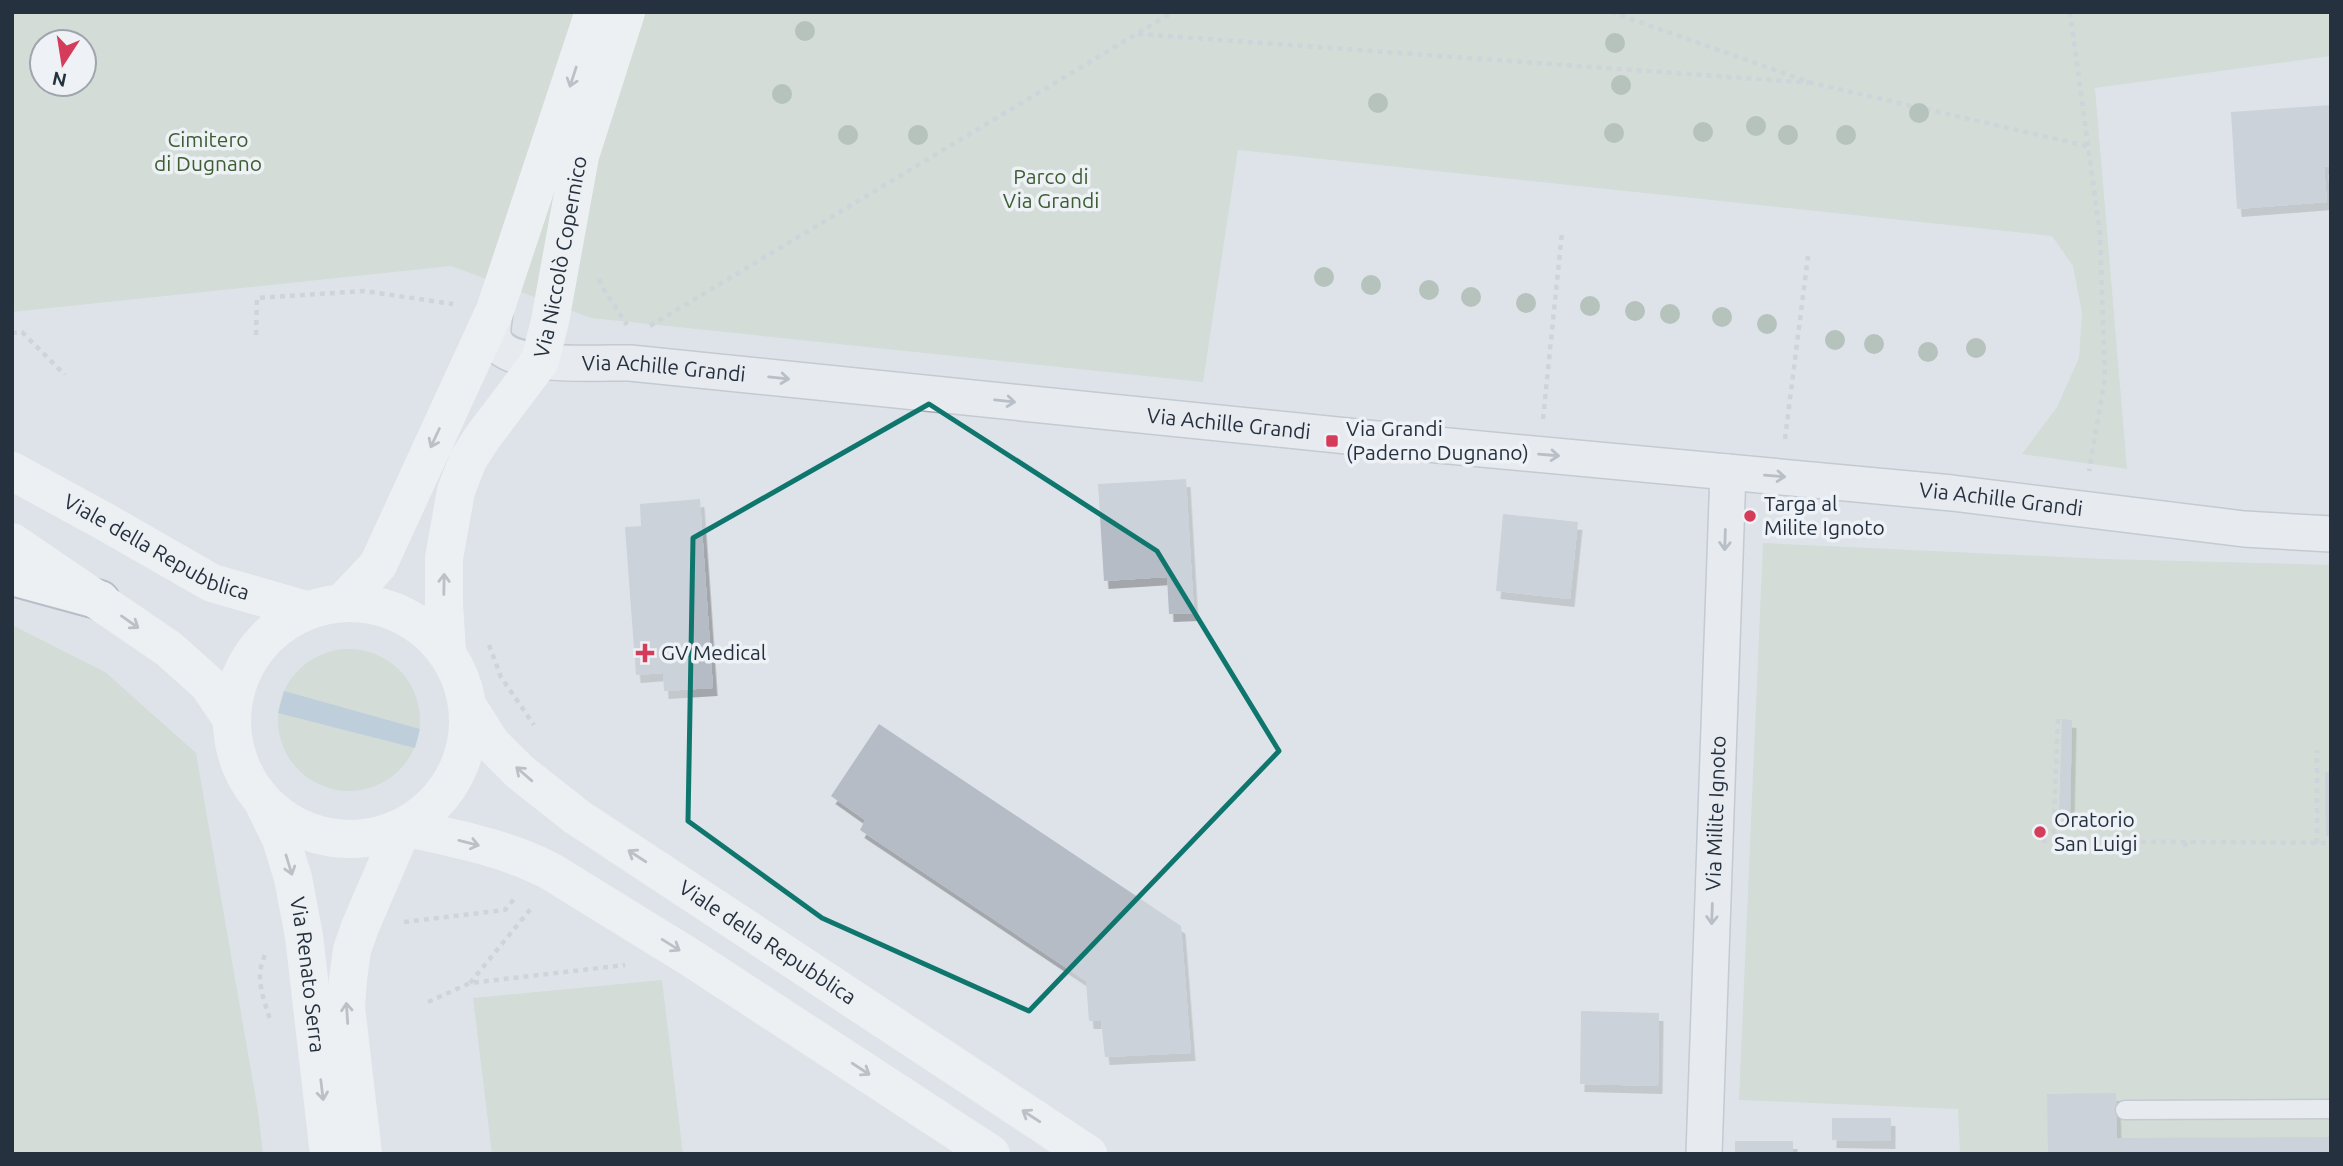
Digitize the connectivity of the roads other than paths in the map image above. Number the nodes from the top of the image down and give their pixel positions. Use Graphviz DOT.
graph roads {
  1 [pos="594,12"];
  2 [pos="625,12"];
  3 [pos="495,310"];
  4 [pos="540,361"];
  5 [pos="12,471"];
  6 [pos="1728,472"];
  7 [pos="2331,534"];
  8 [pos="12,542"];
  9 [pos="12,576"];
  10 [pos="100,600"];
  11 [pos="343,602"];
  12 [pos="306,610"];
  13 [pos="447,652"];
  14 [pos="469,708"];
  15 [pos="231,718"];
  16 [pos="263,802"];
  17 [pos="402,827"];
  18 [pos="2331,1109"];
  19 [pos="2125,1110"];
  20 [pos="329,1154"];
  21 [pos="363,1154"];
  22 [pos="991,1154"];
  23 [pos="1088,1154"];
  24 [pos="1704,1154"];
  1 -- 3 [label="main road, Via Niccolò Copernico, one-way"];
  2 -- 4 [label="main road, Via Niccolò Copernico"];
  3 -- 4 [label="street, Via Achille Grandi"];
  3 -- 11 [label="main road, Via Niccolò Copernico, one-way"];
  4 -- 6 [label="street, Via Achille Grandi, one-way"];
  13 -- 4 [label="main road, Via Niccolò Copernico, one-way"];
  5 -- 12 [label="main road, Viale della Repubblica"];
  6 -- 7 [label="street, Via Achille Grandi, one-way"];
  6 -- 24 [label="street, Via Milite Ignoto, one-way"];
  8 -- 10 [label="main road"];
  9 -- 10 [label="main road"];
  10 -- 15 [label="main road, one-way"];
  11 -- 12 [label="main road"];
  11 -- 13 [label="main road"];
  12 -- 15 [label="main road"];
  13 -- 14 [label="main road"];
  14 -- 17 [label="main road"];
  23 -- 14 [label="main road, Viale della Repubblica, one-way"];
  15 -- 16 [label="main road"];
  16 -- 17 [label="main road"];
  16 -- 20 [label="main road, Via Renato Serra, one-way"];
  21 -- 17 [label="main road, Via Renato Serra, one-way"];
  17 -- 22 [label="main road, one-way"];
  18 -- 19 [label="lane"];
}
